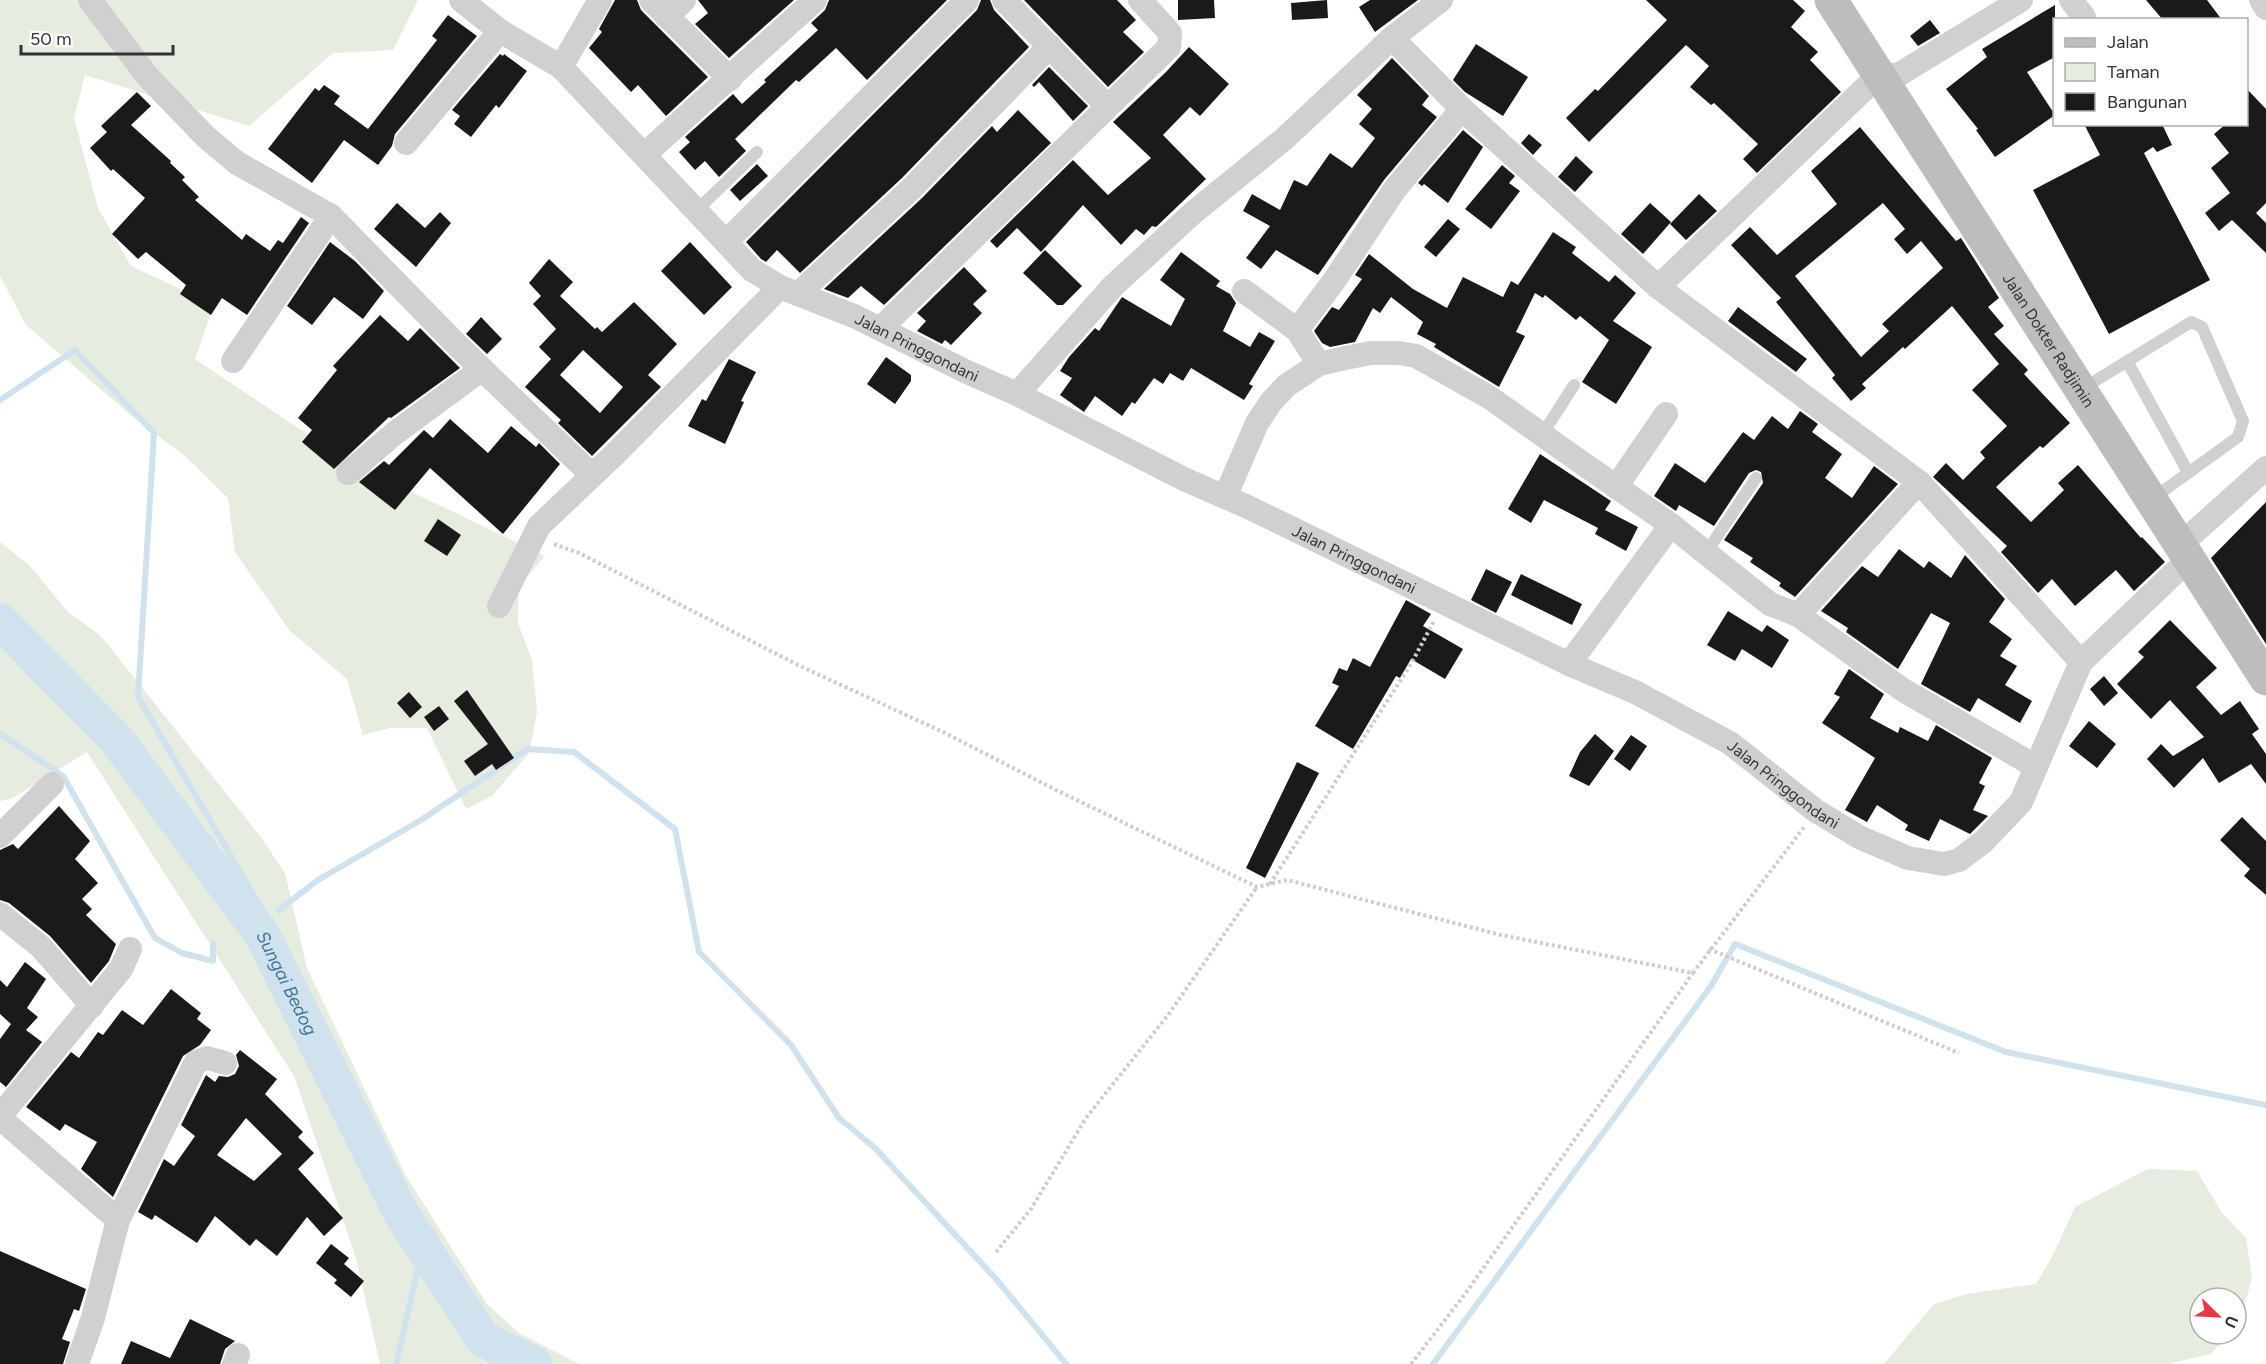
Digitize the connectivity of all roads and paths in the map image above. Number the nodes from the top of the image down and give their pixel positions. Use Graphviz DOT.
graph roads {
  1 [pos="90,0"];
  2 [pos="461,0"];
  3 [pos="600,0"];
  4 [pos="815,0"];
  5 [pos="967,0"];
  6 [pos="1004,0"];
  7 [pos="1140,0"];
  8 [pos="1441,0"];
  9 [pos="1831,0"];
  10 [pos="2021,0"];
  11 [pos="2261,0"];
  12 [pos="668,6"];
  13 [pos="2266,8"];
  14 [pos="500,31"];
  15 [pos="1392,38"];
  16 [pos="1050,46"];
  17 [pos="561,67"];
  18 [pos="1880,74"];
  19 [pos="730,79"];
  20 [pos="1107,106"];
  21 [pos="1462,109"];
  22 [pos="406,143"];
  23 [pos="757,152"];
  24 [pos="645,154"];
  25 [pos="697,210"];
  26 [pos="332,216"];
  27 [pos="727,241"];
  28 [pos="1658,287"];
  29 [pos="789,291"];
  30 [pos="1244,291"];
  31 [pos="880,329"];
  32 [pos="1297,330"];
  33 [pos="234,361"];
  34 [pos="2127,362"];
  35 [pos="1319,364"];
  36 [pos="482,369"];
  37 [pos="1574,385"];
  38 [pos="2080,390"];
  39 [pos="1017,394"];
  40 [pos="1666,414"];
  41 [pos="1542,435"];
  42 [pos="2266,468"];
  43 [pos="2188,472"];
  44 [pos="348,473"];
  45 [pos="592,475"];
  46 [pos="1756,478"];
  47 [pos="1919,482"];
  48 [pos="1616,487"];
  49 [pos="1225,497"];
  50 [pos="2151,500"];
  51 [pos="1671,525"];
  52 [pos="534,537"];
  53 [pos="2184,552"];
  54 [pos="1706,553"];
  55 [pos="1444,602"];
  56 [pos="498,606"];
  57 [pos="1798,615"];
  58 [pos="2081,662"];
  59 [pos="1569,664"];
  60 [pos="2266,679"];
  61 [pos="2035,766"];
  62 [pos="52,784"];
  63 [pos="1816,811"];
  64 [pos="0,836"];
  65 [pos="1270,884"];
  66 [pos="1257,887"];
  67 [pos="0,914"];
  68 [pos="1709,949"];
  69 [pos="130,950"];
  70 [pos="1693,973"];
  71 [pos="92,1006"];
  72 [pos="1959,1053"];
  73 [pos="225,1063"];
  74 [pos="0,1117"];
  75 [pos="118,1220"];
  76 [pos="996,1252"];
  77 [pos="77,1364"];
  78 [pos="1411,1364"];
  1 -- 26 [label="street"];
  2 -- 14 [label="street, Jalan Pringgondani"];
  3 -- 17 [label="street"];
  4 -- 19 [label="street"];
  5 -- 27 [label="street"];
  6 -- 16 [label="street"];
  7 -- 20 [label="street"];
  8 -- 15 [label="street"];
  9 -- 18 [label="main road, Jalan Dokter Radjimin"];
  10 -- 18 [label="street"];
  11 -- 13 [label="street"];
  12 -- 19 [label="street"];
  14 -- 17 [label="street, Jalan Pringgondani"];
  14 -- 22 [label="street"];
  15 -- 21 [label="street"];
  15 -- 39 [label="street"];
  16 -- 20 [label="street"];
  16 -- 29 [label="street"];
  17 -- 24 [label="street, Jalan Pringgondani"];
  18 -- 28 [label="street"];
  18 -- 38 [label="main road, Jalan Dokter Radjimin"];
  19 -- 24 [label="street"];
  20 -- 31 [label="street"];
  21 -- 28 [label="street"];
  21 -- 32 [label="street"];
  23 -- 25 [label="lane"];
  24 -- 25 [label="street, Jalan Pringgondani"];
  25 -- 27 [label="street, Jalan Pringgondani"];
  26 -- 33 [label="street"];
  26 -- 36 [label="street"];
  27 -- 29 [label="street, Jalan Pringgondani"];
  28 -- 47 [label="street"];
  29 -- 31 [label="street, Jalan Pringgondani"];
  29 -- 45 [label="street"];
  30 -- 32 [label="street"];
  31 -- 39 [label="street, Jalan Pringgondani"];
  32 -- 35 [label="street"];
  34 -- 38 [label="lane"];
  34 -- 43 [label="lane"];
  34 -- 43 [label="lane"];
  35 -- 41 [label="street"];
  35 -- 49 [label="street"];
  36 -- 44 [label="street"];
  36 -- 45 [label="street"];
  37 -- 41 [label="lane"];
  38 -- 50 [label="main road, Jalan Dokter Radjimin"];
  39 -- 49 [label="street, Jalan Pringgondani"];
  40 -- 48 [label="street"];
  41 -- 48 [label="street"];
  42 -- 53 [label="street, Jalan Pringgondani"];
  43 -- 50 [label="lane"];
  45 -- 52 [label="street"];
  46 -- 54 [label="lane"];
  47 -- 57 [label="street"];
  47 -- 58 [label="street"];
  48 -- 51 [label="street"];
  49 -- 55 [label="street, Jalan Pringgondani"];
  50 -- 53 [label="main road, Jalan Dokter Radjimin"];
  51 -- 54 [label="street"];
  51 -- 59 [label="street"];
  52 -- 56 [label="street"];
  52 -- 66 [label="path"];
  53 -- 58 [label="street, Jalan Pringgondani"];
  53 -- 60 [label="main road, Jalan Dokter Radjimin"];
  54 -- 57 [label="street"];
  55 -- 59 [label="street, Jalan Pringgondani"];
  55 -- 65 [label="path"];
  57 -- 61 [label="street"];
  58 -- 61 [label="street, Jalan Pringgondani"];
  59 -- 63 [label="street, Jalan Pringgondani"];
  61 -- 63 [label="street, Jalan Pringgondani"];
  62 -- 64 [label="street"];
  63 -- 68 [label="path"];
  65 -- 66 [label="path"];
  65 -- 70 [label="path"];
  66 -- 76 [label="path"];
  67 -- 71 [label="street"];
  68 -- 70 [label="path"];
  68 -- 72 [label="path"];
  69 -- 71 [label="street"];
  70 -- 78 [label="path"];
  71 -- 74 [label="street"];
  73 -- 75 [label="street"];
  74 -- 75 [label="street"];
  75 -- 77 [label="street"];
}
